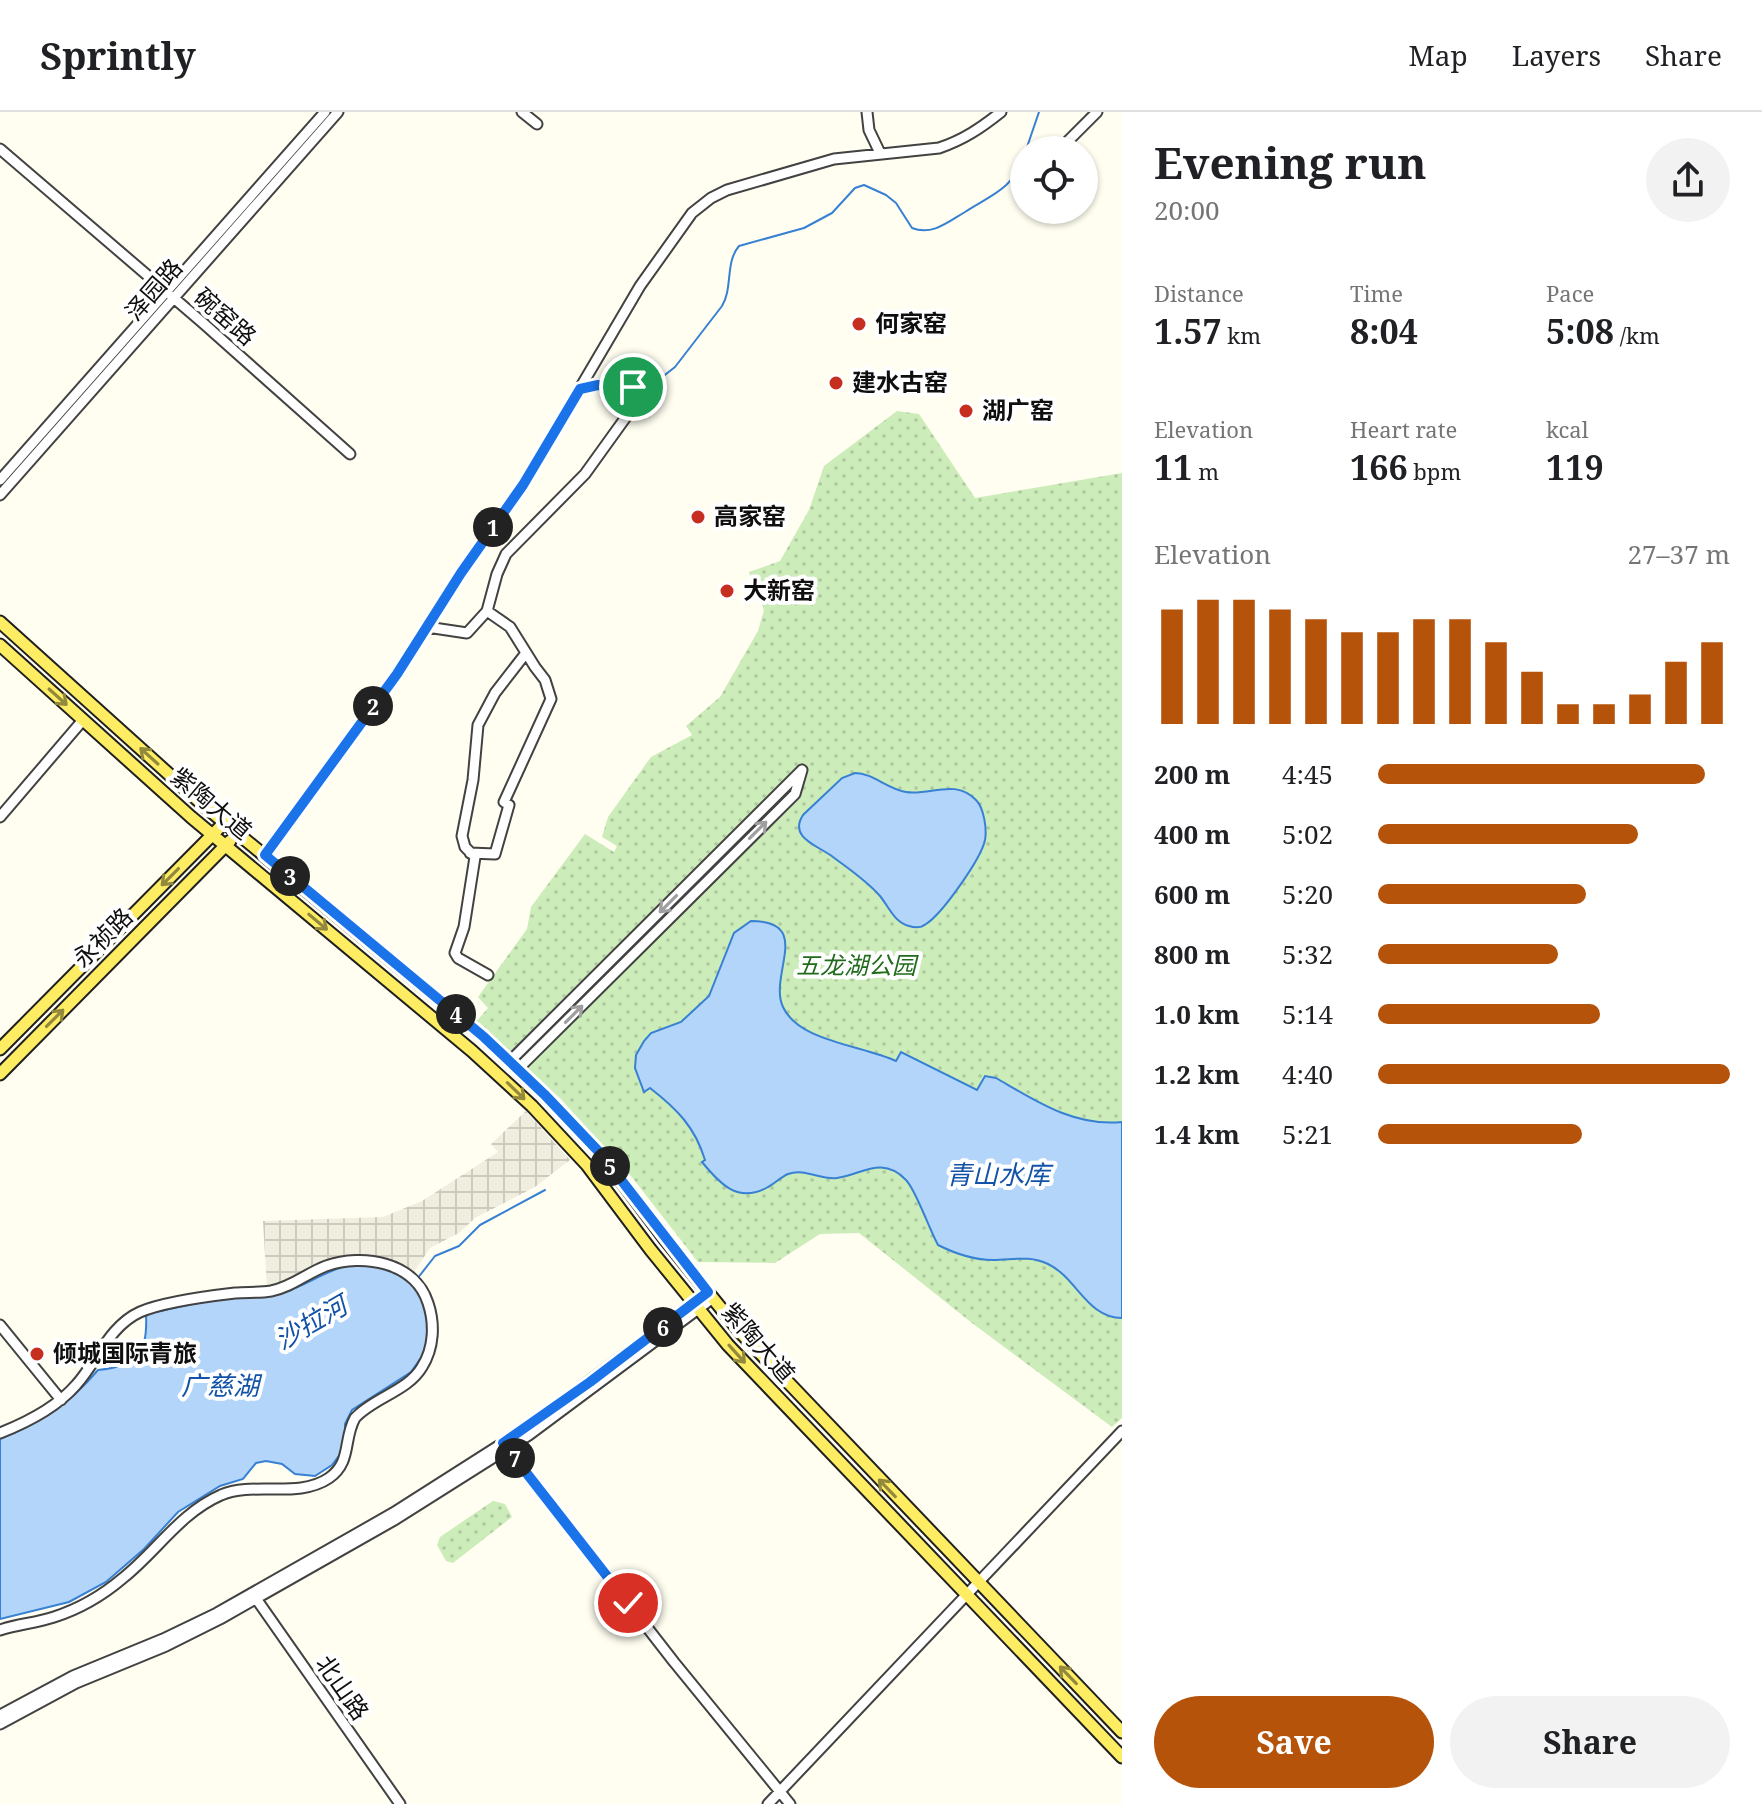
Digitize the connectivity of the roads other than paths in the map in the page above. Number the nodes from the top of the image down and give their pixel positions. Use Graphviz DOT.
graph roads {
  1 [pos="325,112"];
  2 [pos="338,112"];
  3 [pos="522,112"];
  4 [pos="867,112"];
  5 [pos="1001,112"];
  6 [pos="1097,112"];
  7 [pos="537,124"];
  8 [pos="1073,136"];
  9 [pos="0,149"];
  10 [pos="880,153"];
  11 [pos="170,295"];
  12 [pos="580,389"];
  13 [pos="350,454"];
  14 [pos="0,480"];
  15 [pos="0,495"];
  16 [pos="487,611"];
  17 [pos="0,622"];
  18 [pos="427,627"];
  19 [pos="0,645"];
  20 [pos="526,653"];
  21 [pos="83,720"];
  22 [pos="0,817"];
  23 [pos="225,822"];
  24 [pos="238,833"];
  25 [pos="212,835"];
  26 [pos="226,846"];
  27 [pos="470,853"];
  28 [pos="265,855"];
  29 [pos="488,975"];
  30 [pos="0,1049"];
  31 [pos="514,1065"];
  32 [pos="0,1074"];
  33 [pos="710,1295"];
  34 [pos="696,1306"];
  35 [pos="0,1325"];
  36 [pos="61,1400"];
  37 [pos="0,1433"];
  38 [pos="1121,1434"];
  39 [pos="506,1446"];
  40 [pos="978,1582"];
  41 [pos="965,1595"];
  42 [pos="255,1597"];
  43 [pos="0,1630"];
  44 [pos="0,1715"];
  45 [pos="0,1724"];
  46 [pos="1122,1732"];
  47 [pos="1122,1757"];
  48 [pos="780,1791"];
  49 [pos="400,1804"];
  50 [pos="768,1804"];
  51 [pos="790,1804"];
  1 -- 11 [label="street, 泽园路"];
  2 -- 11 [label="street, 泽园路"];
  3 -- 7 [label="street"];
  4 -- 10 [label="street"];
  5 -- 10 [label="street"];
  6 -- 8 [label="street"];
  9 -- 11 [label="street, 碗窑路"];
  10 -- 12 [label="street"];
  11 -- 13 [label="street, 碗窑路"];
  11 -- 14 [label="street, 泽园路"];
  11 -- 15 [label="street, 泽园路"];
  12 -- 16 [label="street"];
  12 -- 18 [label="street"];
  16 -- 18 [label="street"];
  16 -- 20 [label="street"];
  23 -- 17 [label="main road, 紫陶大道, one-way"];
  18 -- 28 [label="street"];
  19 -- 21 [label="main road, 紫陶大道, one-way"];
  20 -- 27 [label="street"];
  20 -- 27 [label="street"];
  21 -- 22 [label="street"];
  21 -- 25 [label="main road, 紫陶大道"];
  23 -- 24 [label="main road, 紫陶大道"];
  23 -- 25 [label="main road, 永祯路"];
  24 -- 26 [label="main road, 永祯路"];
  24 -- 28 [label="main road, 紫陶大道"];
  25 -- 26 [label="main road, 紫陶大道"];
  25 -- 30 [label="main road, 永祯路, one-way"];
  32 -- 26 [label="main road, 永祯路, one-way"];
  26 -- 34 [label="main road, 紫陶大道, one-way"];
  27 -- 29 [label="street"];
  28 -- 31 [label="main road, 紫陶大道"];
  31 -- 31 [label="street, one-way"];
  31 -- 33 [label="main road, 紫陶大道"];
  33 -- 34 [label="street"];
  40 -- 33 [label="main road, 紫陶大道, one-way"];
  34 -- 39 [label="street"];
  34 -- 41 [label="main road, 紫陶大道, one-way"];
  35 -- 36 [label="street"];
  36 -- 37 [label="street"];
  36 -- 43 [label="street"];
  38 -- 40 [label="street"];
  39 -- 42 [label="street"];
  39 -- 48 [label="street"];
  40 -- 41 [label="street"];
  46 -- 40 [label="main road, 紫陶大道, one-way"];
  41 -- 47 [label="main road, 紫陶大道"];
  41 -- 48 [label="street"];
  42 -- 44 [label="street"];
  42 -- 45 [label="street"];
  42 -- 49 [label="street, 北山路"];
  48 -- 50 [label="street"];
  48 -- 51 [label="street"];
}
